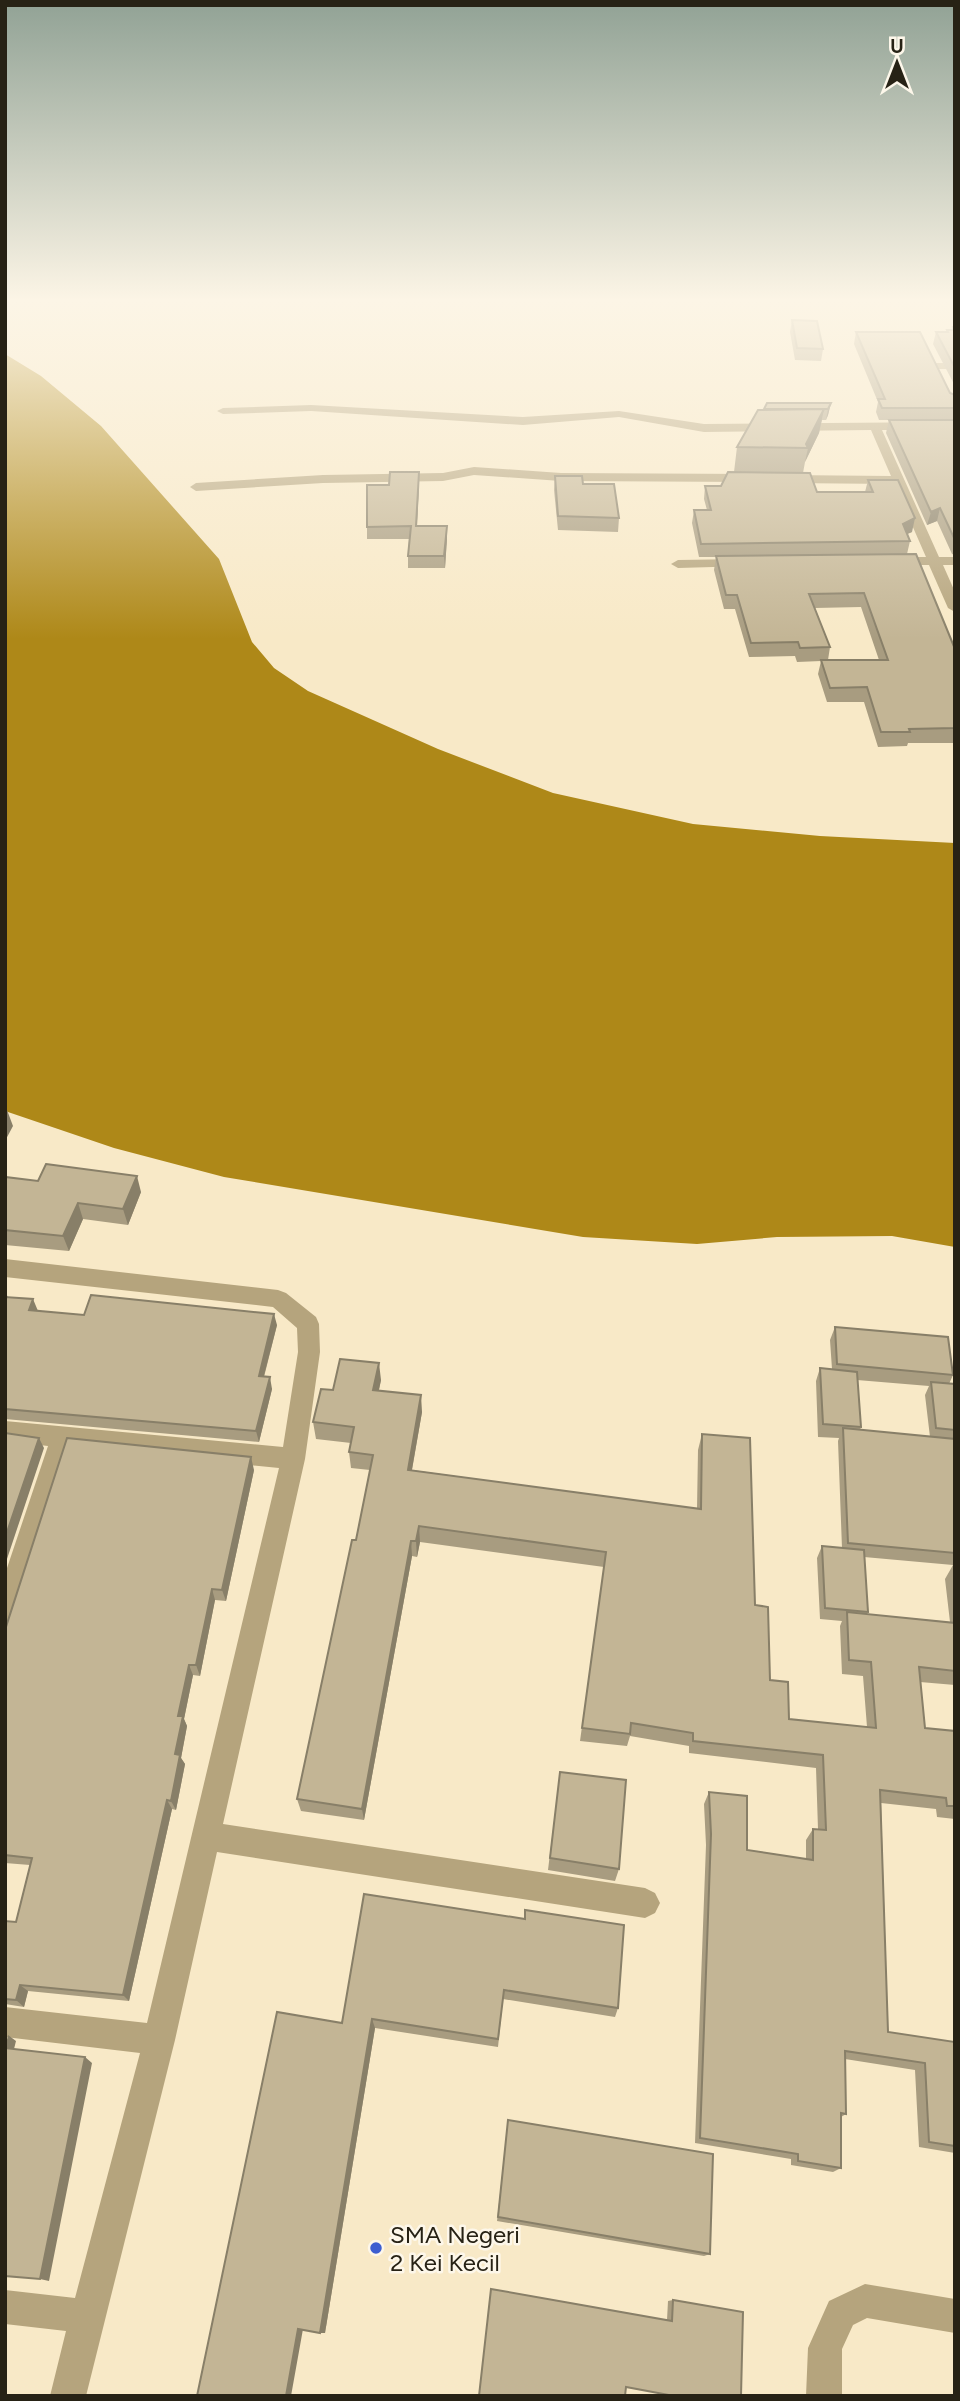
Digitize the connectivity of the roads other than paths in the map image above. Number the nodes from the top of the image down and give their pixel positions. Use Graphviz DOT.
graph roads {
  1 [pos="425,415"];
  2 [pos="605,415"];
  3 [pos="625,415"];
  4 [pos="955,426"];
  5 [pos="875,427"];
  6 [pos="899,480"];
  7 [pos="196,487"];
  8 [pos="935,561"];
  9 [pos="955,561"];
  10 [pos="881,562"];
  11 [pos="759,563"];
  12 [pos="678,564"];
  13 [pos="955,608"];
  14 [pos="5,1268"];
  15 [pos="5,1432"];
  16 [pos="62,1438"];
  17 [pos="293,1459"];
  18 [pos="11,1572"];
  19 [pos="5,1614"];
  20 [pos="206,1836"];
  21 [pos="645,1903"];
  22 [pos="5,2022"];
  23 [pos="159,2040"];
  24 [pos="5,2306"];
  25 [pos="87,2316"];
  26 [pos="955,2316"];
  27 [pos="68,2396"];
  28 [pos="824,2396"];
  1 -- 2 [label="street"];
  3 -- 5 [label="street"];
  4 -- 5 [label="street"];
  5 -- 6 [label="street"];
  6 -- 7 [label="street"];
  6 -- 8 [label="street"];
  8 -- 9 [label="street"];
  8 -- 10 [label="street"];
  8 -- 13 [label="street"];
  11 -- 12 [label="street"];
  14 -- 17 [label="street"];
  15 -- 16 [label="street"];
  16 -- 17 [label="street"];
  16 -- 18 [label="street"];
  17 -- 20 [label="street"];
  18 -- 19 [label="street"];
  20 -- 21 [label="street"];
  20 -- 23 [label="street"];
  22 -- 23 [label="street"];
  23 -- 25 [label="street"];
  24 -- 25 [label="street"];
  25 -- 27 [label="street"];
  26 -- 28 [label="street"];
}
